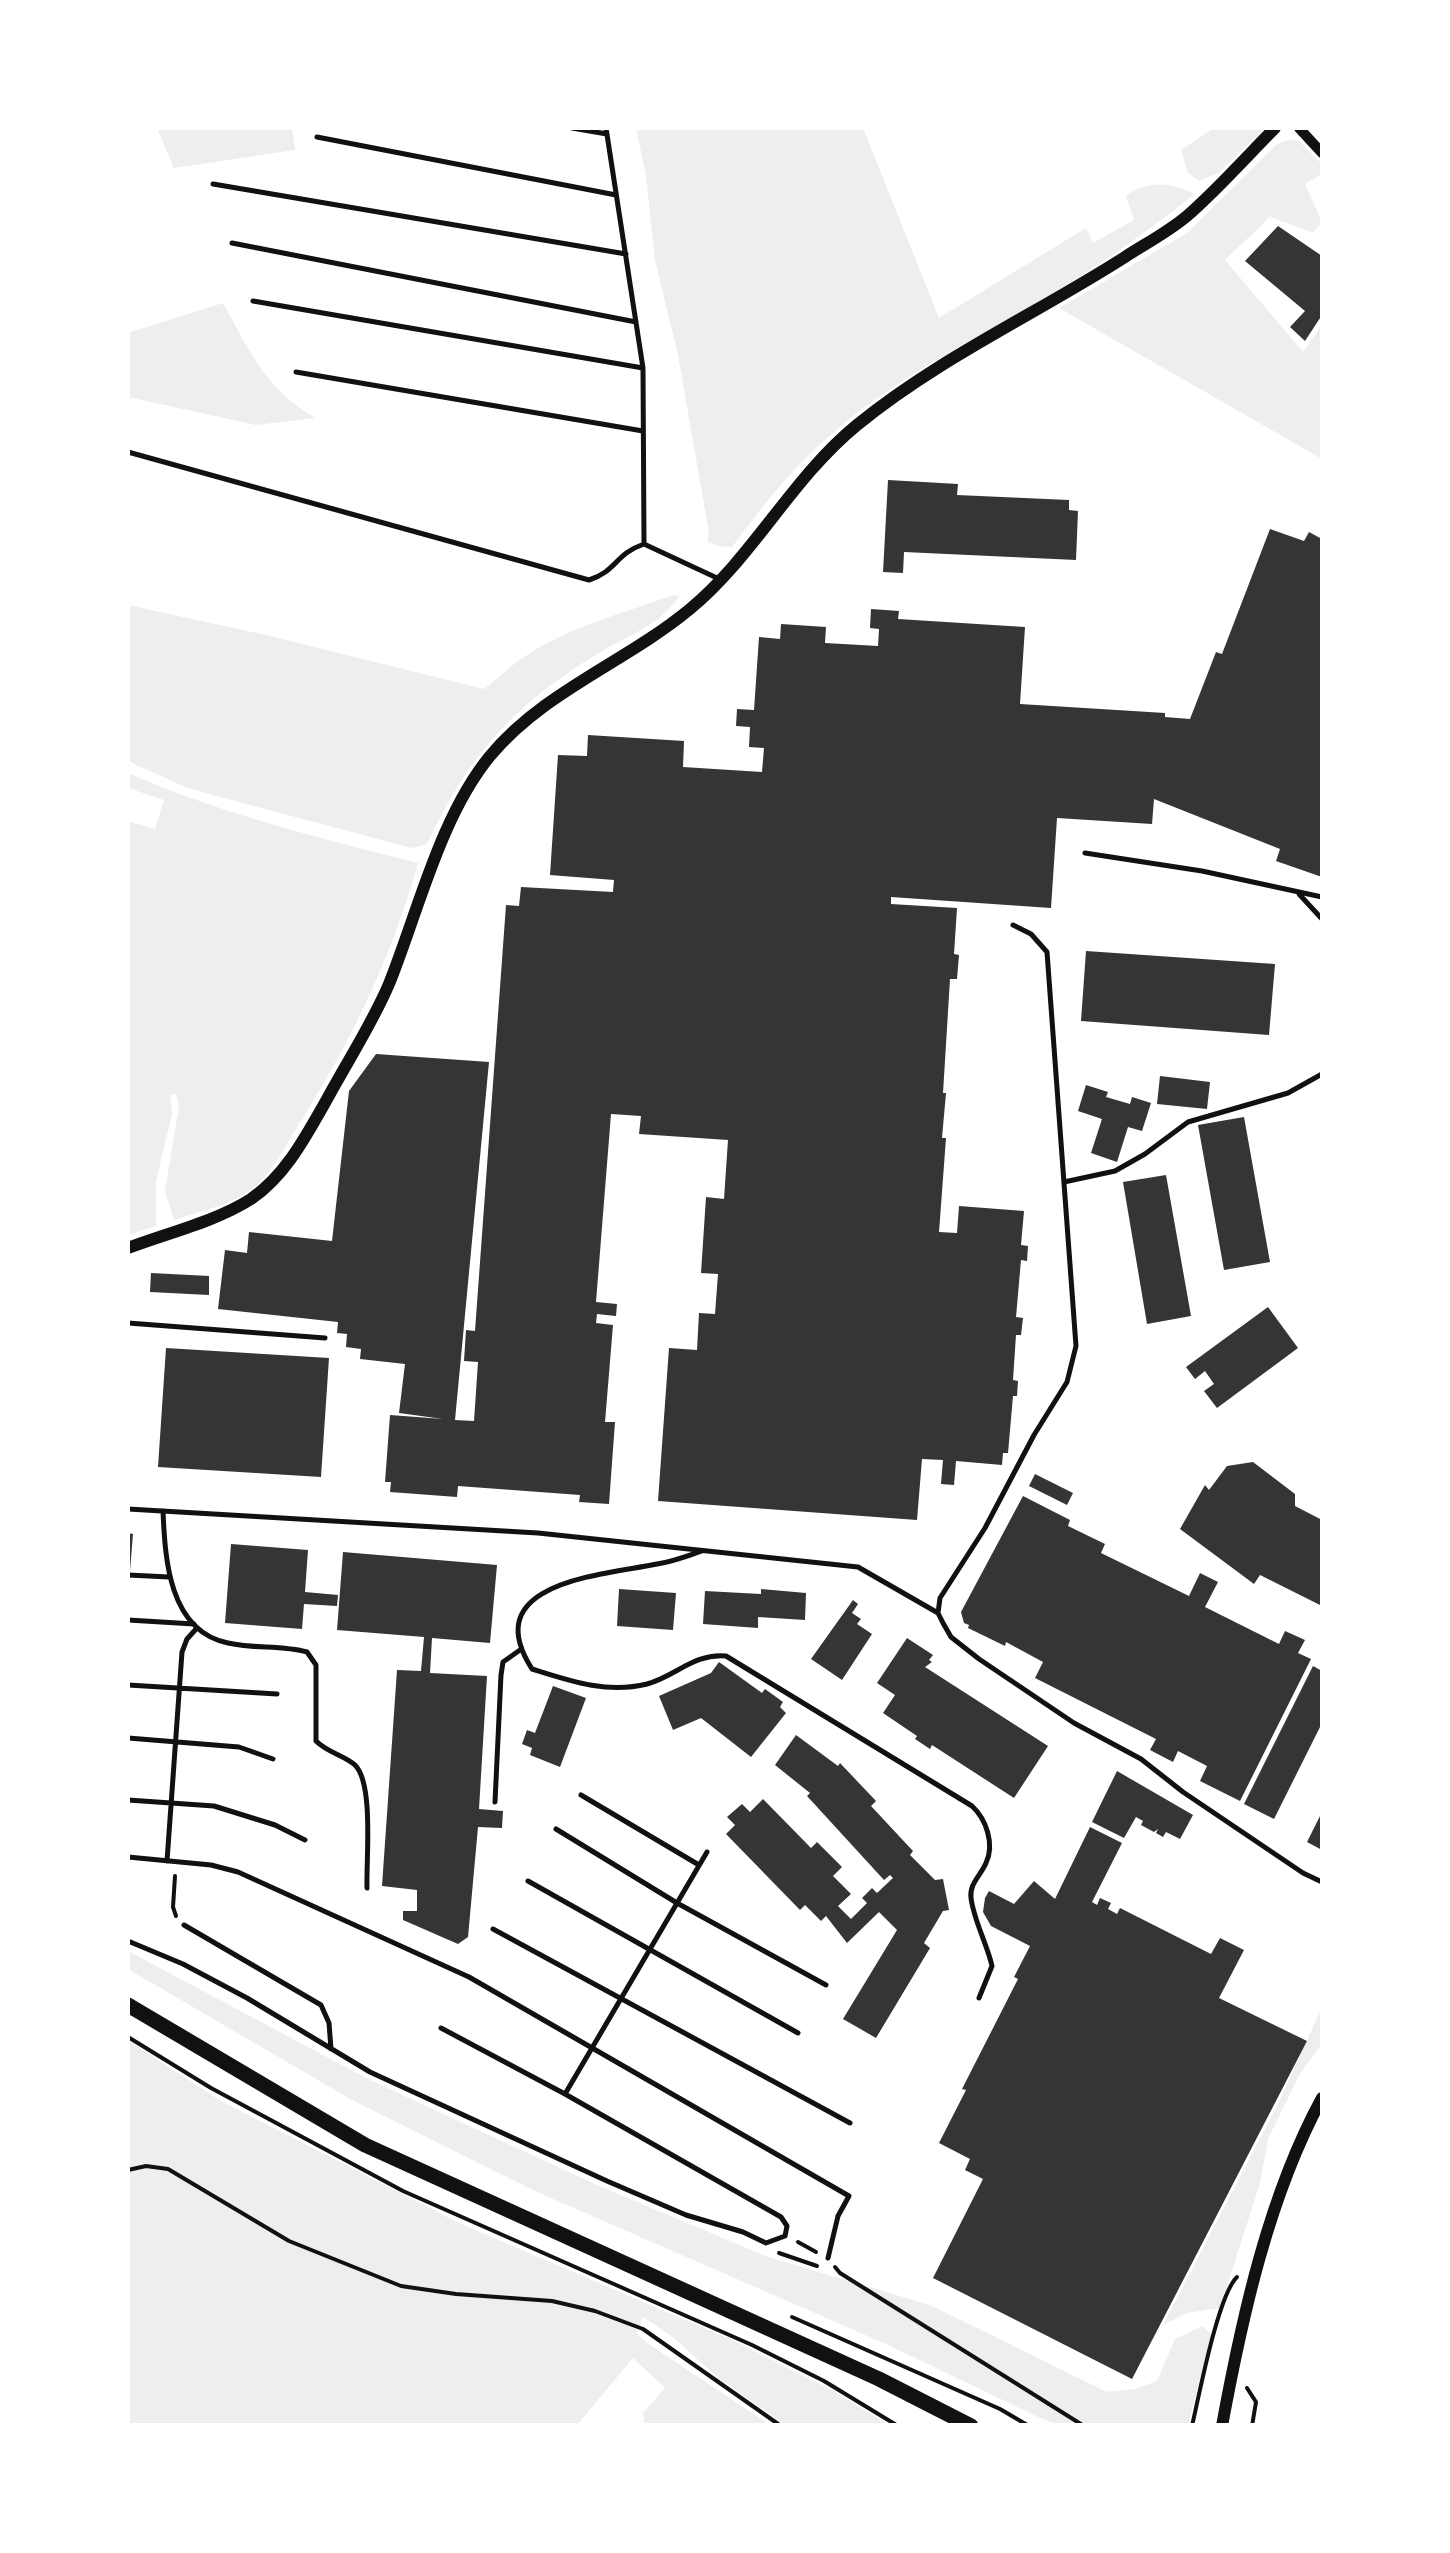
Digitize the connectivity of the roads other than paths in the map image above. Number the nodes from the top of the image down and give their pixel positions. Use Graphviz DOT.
graph roads {
  1 [pos="572,128"];
  2 [pos="1275,128"];
  3 [pos="1299,128"];
  4 [pos="606,131"];
  5 [pos="318,137"];
  6 [pos="1322,153"];
  7 [pos="213,184"];
  8 [pos="616,195"];
  9 [pos="232,242"];
  10 [pos="626,254"];
  11 [pos="253,301"];
  12 [pos="636,322"];
  13 [pos="643,368"];
  14 [pos="296,372"];
  15 [pos="644,431"];
  16 [pos="128,452"];
  17 [pos="644,544"];
  18 [pos="720,580"];
  19 [pos="1085,853"];
  20 [pos="1297,892"];
  21 [pos="1322,897"];
  22 [pos="1322,918"];
  23 [pos="1013,925"];
  24 [pos="1322,1074"];
  25 [pos="1064,1182"];
  26 [pos="128,1248"];
  27 [pos="128,1323"];
  28 [pos="325,1338"];
  29 [pos="128,1509"];
  30 [pos="162,1512"];
  31 [pos="702,1551"];
  32 [pos="128,1575"];
  33 [pos="169,1577"];
  34 [pos="938,1612"];
  35 [pos="128,1620"];
  36 [pos="196,1626"];
  37 [pos="520,1650"];
  38 [pos="128,1685"];
  39 [pos="178,1688"];
  40 [pos="277,1694"];
  41 [pos="128,1738"];
  42 [pos="174,1741"];
  43 [pos="273,1759"];
  44 [pos="581,1795"];
  45 [pos="128,1800"];
  46 [pos="495,1802"];
  47 [pos="170,1803"];
  48 [pos="556,1829"];
  49 [pos="306,1840"];
  50 [pos="706,1852"];
  51 [pos="128,1857"];
  52 [pos="167,1861"];
  53 [pos="699,1865"];
  54 [pos="528,1881"];
  55 [pos="1322,1882"];
  56 [pos="367,1888"];
  57 [pos="677,1904"];
  58 [pos="184,1925"];
  59 [pos="493,1929"];
  60 [pos="128,1942"];
  61 [pos="650,1950"];
  62 [pos="826,1985"];
  63 [pos="979,1998"];
  64 [pos="621,1999"];
  65 [pos="128,2005"];
  66 [pos="441,2028"];
  67 [pos="798,2033"];
  68 [pos="331,2048"];
  69 [pos="592,2049"];
  70 [pos="565,2094"];
  71 [pos="1322,2098"];
  72 [pos="850,2123"];
  73 [pos="828,2258"];
  74 [pos="971,2426"];
  75 [pos="1222,2426"];
  1 -- 4 [label="lane"];
  2 -- 18 [label="street"];
  3 -- 6 [label="street"];
  4 -- 8 [label="lane"];
  5 -- 8 [label="lane"];
  7 -- 10 [label="lane"];
  8 -- 10 [label="lane"];
  9 -- 12 [label="lane"];
  10 -- 12 [label="lane"];
  11 -- 13 [label="lane"];
  12 -- 13 [label="lane"];
  13 -- 15 [label="lane"];
  14 -- 15 [label="lane"];
  15 -- 17 [label="lane"];
  16 -- 17 [label="lane"];
  17 -- 18 [label="lane"];
  18 -- 26 [label="street"];
  19 -- 20 [label="lane"];
  20 -- 21 [label="lane"];
  20 -- 22 [label="lane"];
  23 -- 25 [label="lane"];
  24 -- 25 [label="lane"];
  25 -- 34 [label="lane"];
  27 -- 28 [label="lane"];
  29 -- 30 [label="lane"];
  30 -- 31 [label="lane"];
  30 -- 33 [label="lane"];
  31 -- 34 [label="lane"];
  31 -- 37 [label="lane"];
  32 -- 33 [label="lane"];
  33 -- 36 [label="lane"];
  34 -- 55 [label="lane"];
  35 -- 36 [label="lane"];
  36 -- 39 [label="lane"];
  36 -- 56 [label="lane"];
  37 -- 46 [label="lane"];
  37 -- 63 [label="lane"];
  38 -- 39 [label="lane"];
  39 -- 40 [label="lane"];
  39 -- 42 [label="lane"];
  41 -- 42 [label="lane"];
  42 -- 43 [label="lane"];
  42 -- 47 [label="lane"];
  44 -- 53 [label="lane"];
  45 -- 47 [label="lane"];
  47 -- 49 [label="lane"];
  47 -- 52 [label="lane"];
  48 -- 57 [label="lane"];
  50 -- 53 [label="lane"];
  51 -- 52 [label="lane"];
  52 -- 69 [label="lane"];
  53 -- 57 [label="lane"];
  54 -- 61 [label="lane"];
  57 -- 61 [label="lane"];
  57 -- 62 [label="lane"];
  58 -- 68 [label="lane"];
  59 -- 64 [label="lane"];
  60 -- 68 [label="lane"];
  61 -- 64 [label="lane"];
  61 -- 67 [label="lane"];
  64 -- 69 [label="lane"];
  64 -- 72 [label="lane"];
  65 -- 74 [label="main road"];
  66 -- 70 [label="lane"];
  68 -- 70 [label="lane"];
  69 -- 70 [label="lane"];
  69 -- 73 [label="lane"];
  71 -- 75 [label="street"];
}
